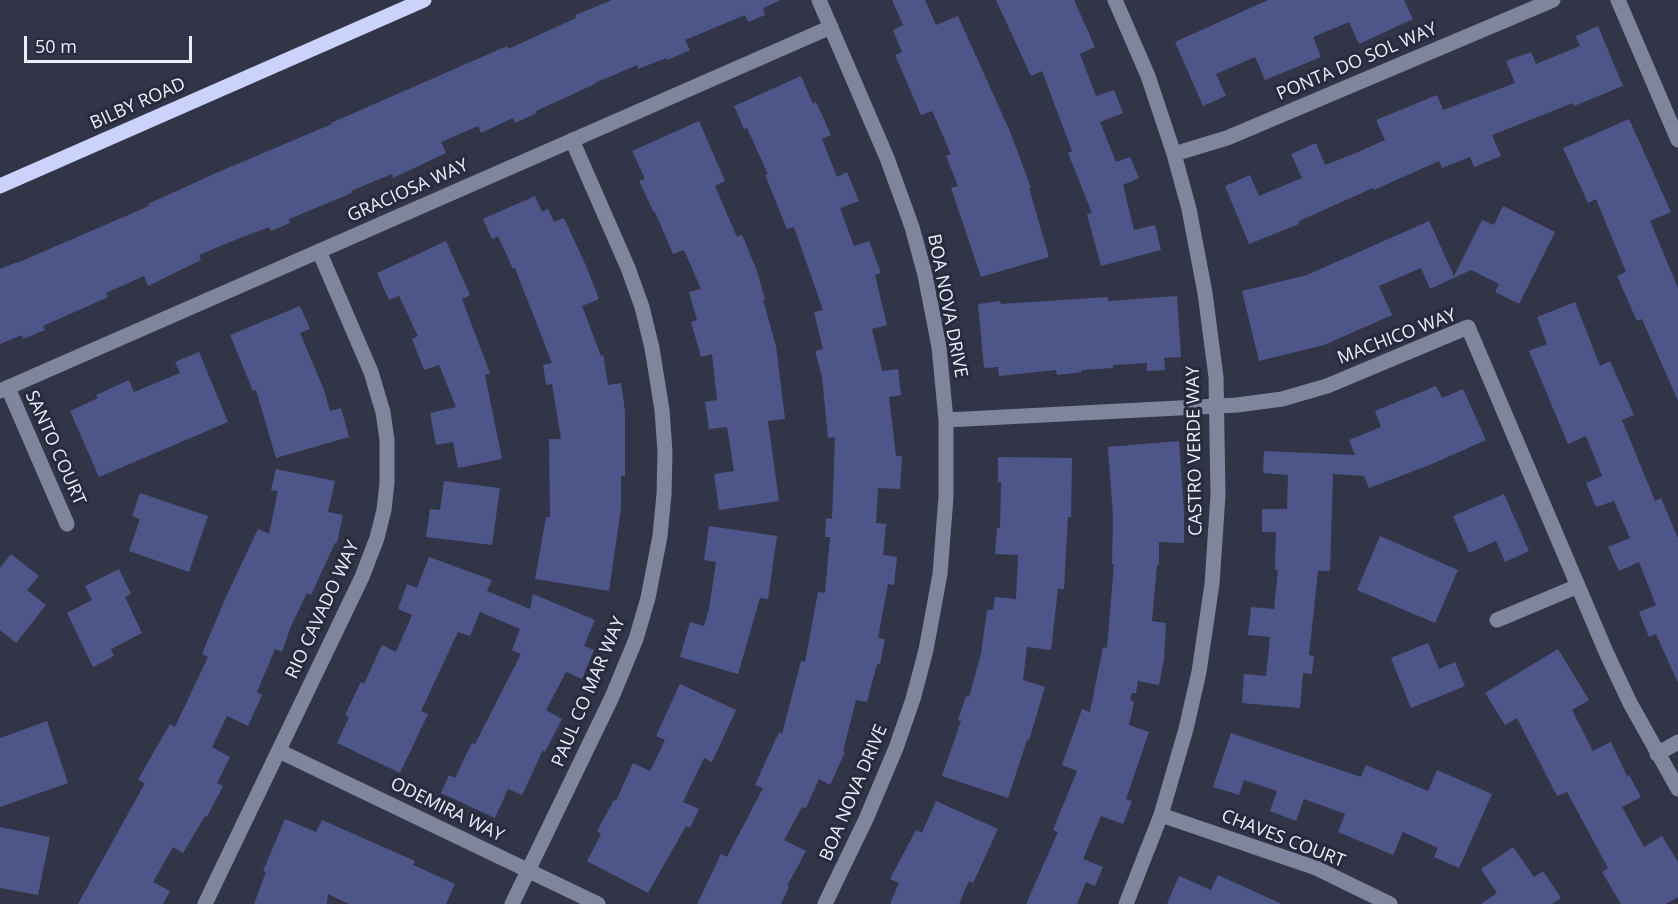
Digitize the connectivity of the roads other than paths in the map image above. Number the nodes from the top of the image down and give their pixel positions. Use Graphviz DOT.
graph roads {
  1 [pos="424,0"];
  2 [pos="819,0"];
  3 [pos="1115,0"];
  4 [pos="1553,0"];
  5 [pos="1618,0"];
  6 [pos="831,27"];
  7 [pos="573,140"];
  8 [pos="1678,140"];
  9 [pos="1174,154"];
  10 [pos="0,186"];
  11 [pos="319,251"];
  12 [pos="4,390"];
  13 [pos="1217,406"];
  14 [pos="946,420"];
  15 [pos="67,524"];
  16 [pos="1578,586"];
  17 [pos="1497,620"];
  18 [pos="1678,742"];
  19 [pos="279,751"];
  20 [pos="1657,754"];
  21 [pos="1678,789"];
  22 [pos="1161,815"];
  23 [pos="528,871"];
  24 [pos="205,904"];
  25 [pos="512,904"];
  26 [pos="598,904"];
  27 [pos="825,904"];
  28 [pos="1126,904"];
  29 [pos="1390,904"];
  1 -- 10 [label="main road, BILBY ROAD"];
  2 -- 6 [label="street, BOA NOVA DRIVE"];
  3 -- 9 [label="street, CASTRO VERDE WAY"];
  4 -- 9 [label="street, PONTA DO SOL WAY"];
  5 -- 8 [label="street"];
  6 -- 7 [label="street, GRACIOSA WAY"];
  6 -- 14 [label="street, BOA NOVA DRIVE"];
  7 -- 11 [label="street, GRACIOSA WAY"];
  7 -- 23 [label="street, PAUL CO MAR WAY"];
  9 -- 13 [label="street, CASTRO VERDE WAY"];
  11 -- 12 [label="street, GRACIOSA WAY"];
  11 -- 19 [label="street, RIO CAVADO WAY"];
  12 -- 15 [label="street, SANTO COURT"];
  13 -- 14 [label="street, MACHICO WAY"];
  13 -- 16 [label="street, MACHICO WAY"];
  13 -- 22 [label="street, CASTRO VERDE WAY"];
  14 -- 27 [label="street, BOA NOVA DRIVE"];
  16 -- 17 [label="street"];
  16 -- 20 [label="street, MACHICO WAY"];
  18 -- 20 [label="street"];
  19 -- 23 [label="street, ODEMIRA WAY"];
  19 -- 24 [label="street, RIO CAVADO WAY"];
  20 -- 21 [label="street, MACHICO WAY"];
  22 -- 28 [label="street, CASTRO VERDE WAY"];
  22 -- 29 [label="street, CHAVES COURT"];
  23 -- 25 [label="street, PAUL CO MAR WAY"];
  23 -- 26 [label="street, ODEMIRA WAY"];
}
